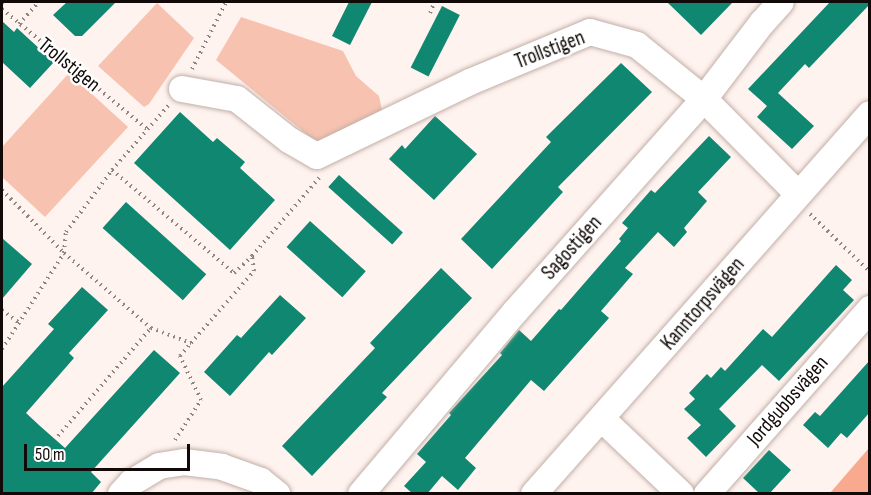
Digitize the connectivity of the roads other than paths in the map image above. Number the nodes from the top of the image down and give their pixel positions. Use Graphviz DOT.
graph roads {
  1 [pos="781,2"];
  2 [pos="182,89"];
  3 [pos="704,99"];
  4 [pos="870,114"];
  5 [pos="796,196"];
  6 [pos="870,309"];
  7 [pos="602,419"];
  8 [pos="121,494"];
  9 [pos="277,494"];
  10 [pos="361,494"];
  11 [pos="534,494"];
  12 [pos="681,494"];
  13 [pos="707,494"];
  1 -- 3 [label="street, Sagostigen"];
  2 -- 3 [label="street, Trollstigen"];
  3 -- 5 [label="street, Trollstigen"];
  3 -- 10 [label="street, Sagostigen"];
  4 -- 5 [label="street, Kanntorpsvägen"];
  5 -- 7 [label="street, Kanntorpsvägen"];
  6 -- 13 [label="street, Jordgubbsvägen"];
  7 -- 11 [label="street, Kanntorpsvägen"];
  7 -- 12 [label="street"];
  8 -- 9 [label="street"];
}
